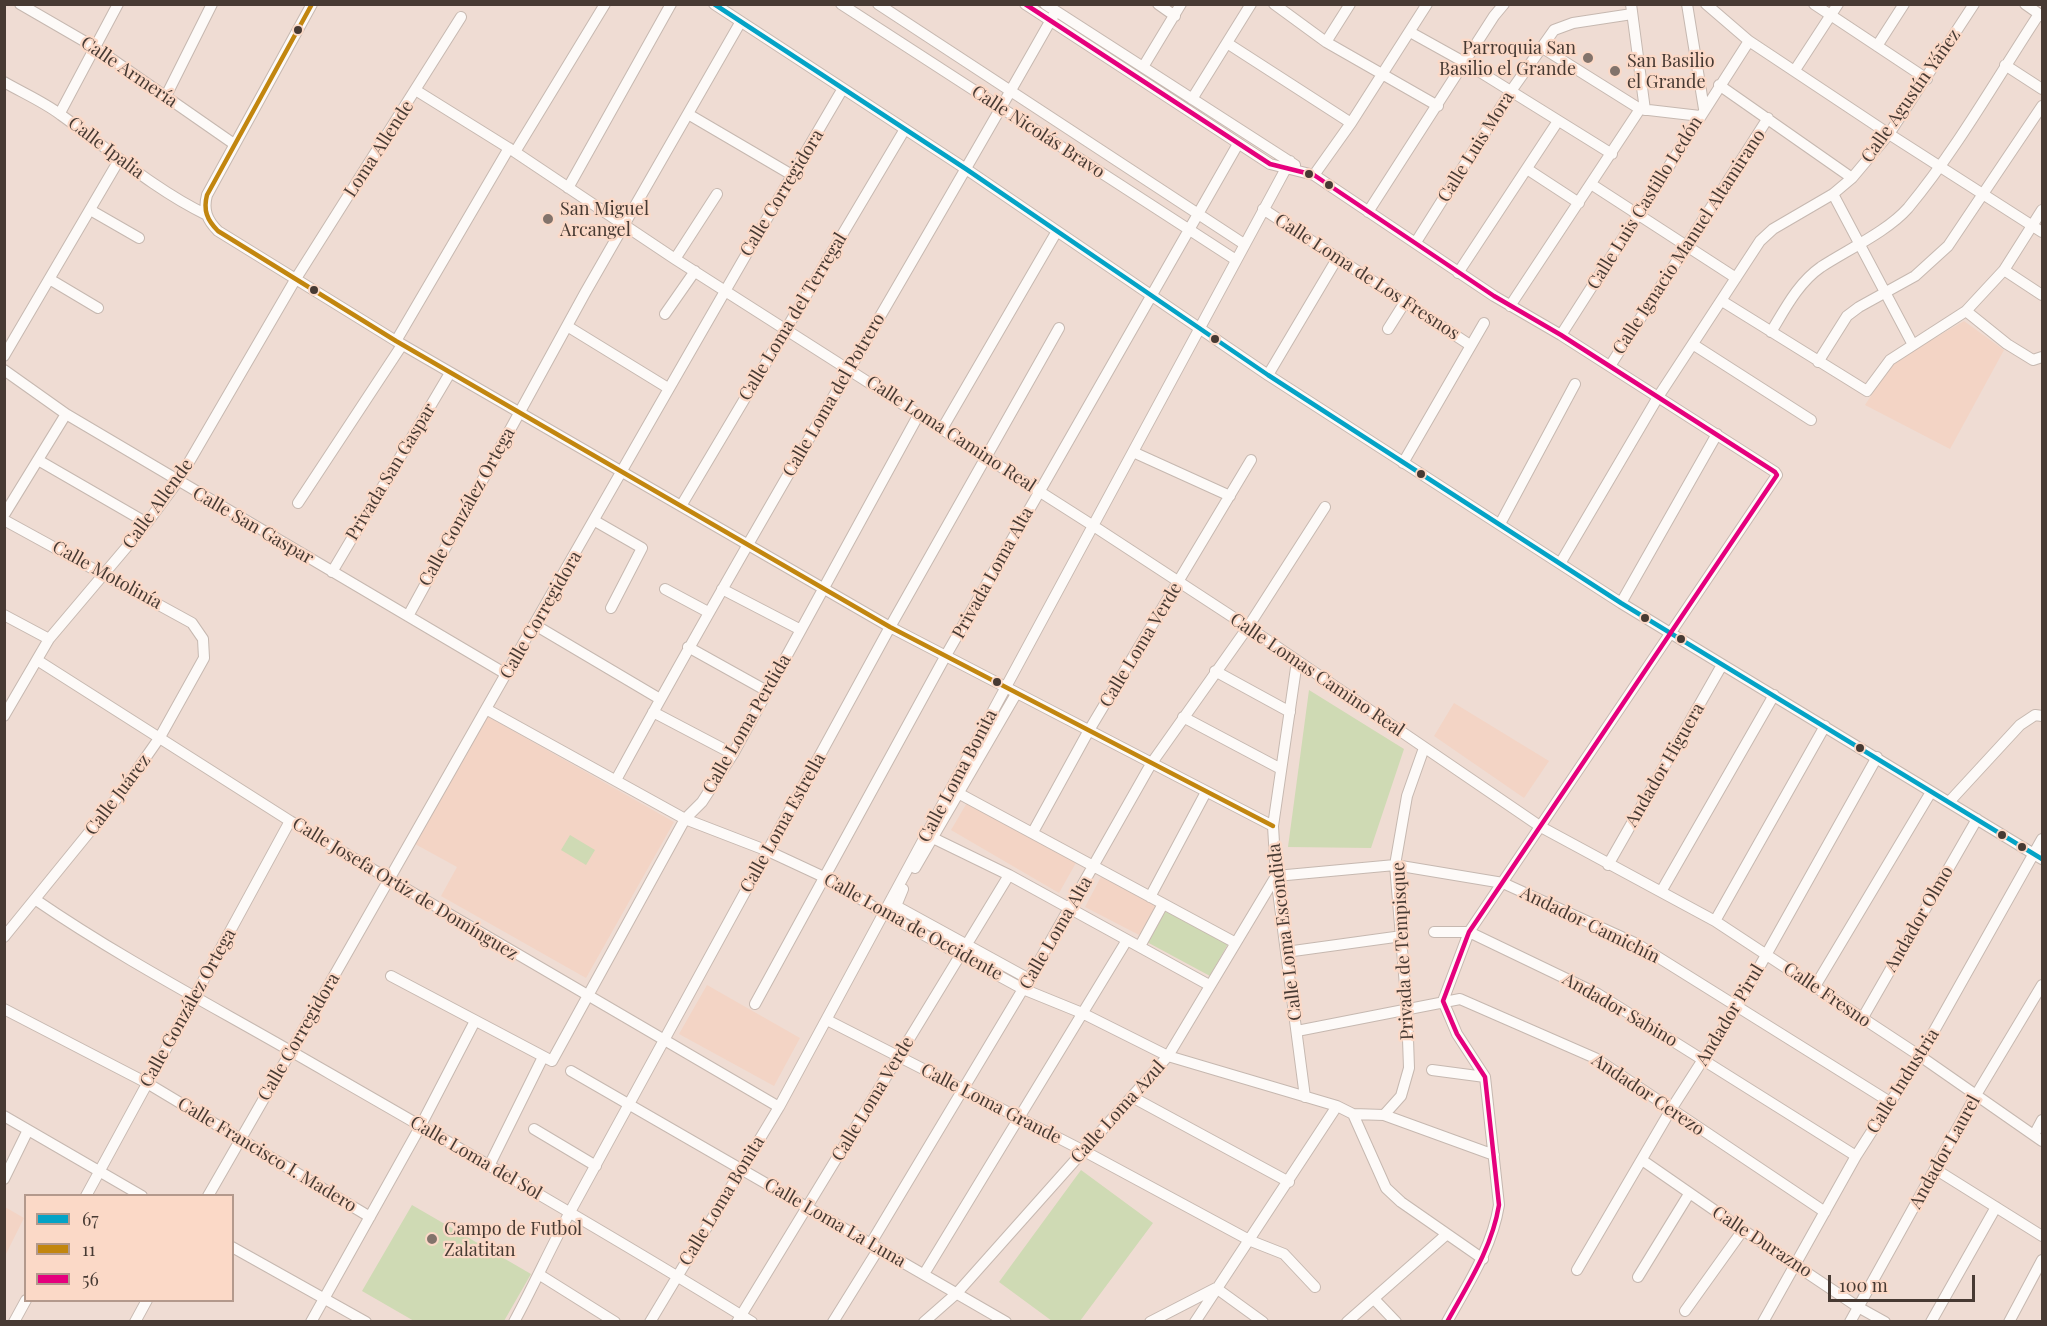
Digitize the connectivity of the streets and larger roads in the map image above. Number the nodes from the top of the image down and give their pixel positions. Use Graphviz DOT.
graph roads {
  1 [pos="118,4"];
  2 [pos="212,4"];
  3 [pos="312,4"];
  4 [pos="605,4"];
  5 [pos="671,4"];
  6 [pos="714,4"];
  7 [pos="735,4"];
  8 [pos="840,4"];
  9 [pos="878,4"];
  10 [pos="1025,4"];
  11 [pos="1045,4"];
  12 [pos="1158,4"];
  13 [pos="1181,4"];
  14 [pos="1251,4"];
  15 [pos="1350,4"];
  16 [pos="1427,4"];
  17 [pos="1504,4"];
  18 [pos="1687,4"];
  19 [pos="1706,4"];
  20 [pos="1814,4"];
  21 [pos="1838,4"];
  22 [pos="1904,4"];
  23 [pos="1974,4"];
  24 [pos="2025,4"];
  25 [pos="26,6"];
  26 [pos="1278,6"];
  27 [pos="1632,9"];
  28 [pos="728,15"];
  29 [pos="2041,15"];
  30 [pos="1053,16"];
  31 [pos="1175,16"];
  32 [pos="1831,16"];
  33 [pos="461,17"];
  34 [pos="740,23"];
  35 [pos="1410,32"];
  36 [pos="1749,41"];
  37 [pos="1326,42"];
  38 [pos="1227,43"];
  39 [pos="1878,46"];
  40 [pos="1541,47"];
  41 [pos="96,48"];
  42 [pos="1464,62"];
  43 [pos="2005,64"];
  44 [pos="1143,67"];
  45 [pos="1795,70"];
  46 [pos="1382,74"];
  47 [pos="1927,79"];
  48 [pos="4,82"];
  49 [pos="1719,85"];
  50 [pos="2043,89"];
  51 [pos="842,90"];
  52 [pos="417,91"];
  53 [pos="1510,91"];
  54 [pos="1012,92"];
  55 [pos="166,96"];
  56 [pos="1192,99"];
  57 [pos="1438,106"];
  58 [pos="2043,106"];
  59 [pos="1002,109"];
  60 [pos="1643,110"];
  61 [pos="60,113"];
  62 [pos="1702,113"];
  63 [pos="688,114"];
  64 [pos="1768,118"];
  65 [pos="1558,121"];
  66 [pos="1351,123"];
  67 [pos="905,129"];
  68 [pos="1889,134"];
  69 [pos="234,144"];
  70 [pos="1238,144"];
  71 [pos="512,150"];
  72 [pos="1612,154"];
  73 [pos="119,160"];
  74 [pos="1940,164"];
  75 [pos="1292,166"];
  76 [pos="966,169"];
  77 [pos="1527,169"];
  78 [pos="792,175"];
  79 [pos="1314,175"];
  80 [pos="1852,178"];
  81 [pos="1591,184"];
  82 [pos="568,188"];
  83 [pos="717,194"];
  84 [pos="1833,194"];
  85 [pos="1985,194"];
  86 [pos="1579,203"];
  87 [pos="1263,209"];
  88 [pos="2043,210"];
  89 [pos="92,211"];
  90 [pos="206,212"];
  91 [pos="1368,212"];
  92 [pos="1198,214"];
  93 [pos="1638,214"];
  94 [pos="626,225"];
  95 [pos="2038,228"];
  96 [pos="1190,230"];
  97 [pos="1057,231"];
  98 [pos="139,238"];
  99 [pos="1416,242"];
  100 [pos="1244,244"];
  101 [pos="1860,244"];
  102 [pos="1686,246"];
  103 [pos="1338,257"];
  104 [pos="675,259"];
  105 [pos="1236,260"];
  106 [pos="2004,270"];
  107 [pos="694,271"];
  108 [pos="1458,273"];
  109 [pos="1736,278"];
  110 [pos="51,280"];
  111 [pos="295,280"];
  112 [pos="724,290"];
  113 [pos="1886,293"];
  114 [pos="2043,295"];
  115 [pos="1153,296"];
  116 [pos="1494,296"];
  117 [pos="1722,301"];
  118 [pos="1405,302"];
  119 [pos="1510,306"];
  120 [pos="1487,307"];
  121 [pos="98,308"];
  122 [pos="1966,311"];
  123 [pos="665,314"];
  124 [pos="1484,323"];
  125 [pos="567,326"];
  126 [pos="785,328"];
  127 [pos="1059,328"];
  128 [pos="1198,328"];
  129 [pos="1388,329"];
  130 [pos="1771,332"];
  131 [pos="1561,335"];
  132 [pos="399,343"];
  133 [pos="1470,345"];
  134 [pos="1694,345"];
  135 [pos="1913,345"];
  136 [pos="4,356"];
  137 [pos="2042,358"];
  138 [pos="1818,362"];
  139 [pos="1610,366"];
  140 [pos="849,368"];
  141 [pos="4,370"];
  142 [pos="450,373"];
  143 [pos="1268,375"];
  144 [pos="1575,384"];
  145 [pos="668,388"];
  146 [pos="1659,397"];
  147 [pos="519,412"];
  148 [pos="66,414"];
  149 [pos="919,414"];
  150 [pos="1811,420"];
  151 [pos="942,429"];
  152 [pos="1717,434"];
  153 [pos="1132,452"];
  154 [pos="986,458"];
  155 [pos="38,460"];
  156 [pos="1251,460"];
  157 [pos="1403,463"];
  158 [pos="622,472"];
  159 [pos="178,481"];
  160 [pos="1039,491"];
  161 [pos="1230,496"];
  162 [pos="298,503"];
  163 [pos="681,506"];
  164 [pos="1325,507"];
  165 [pos="4,517"];
  166 [pos="595,521"];
  167 [pos="147,523"];
  168 [pos="1500,524"];
  169 [pos="1092,525"];
  170 [pos="746,544"];
  171 [pos="1561,562"];
  172 [pos="332,572"];
  173 [pos="106,573"];
  174 [pos="1179,584"];
  175 [pos="665,589"];
  176 [pos="722,589"];
  177 [pos="824,589"];
  178 [pos="1621,603"];
  179 [pos="611,608"];
  180 [pos="708,612"];
  181 [pos="4,615"];
  182 [pos="408,616"];
  183 [pos="535,625"];
  184 [pos="890,627"];
  185 [pos="1248,627"];
  186 [pos="801,630"];
  187 [pos="1671,635"];
  188 [pos="49,639"];
  189 [pos="203,639"];
  190 [pos="688,647"];
  191 [pos="945,657"];
  192 [pos="37,660"];
  193 [pos="1297,662"];
  194 [pos="1722,665"];
  195 [pos="1215,671"];
  196 [pos="506,674"];
  197 [pos="1005,688"];
  198 [pos="767,691"];
  199 [pos="1016,694"];
  200 [pos="1774,695"];
  201 [pos="660,699"];
  202 [pos="486,709"];
  203 [pos="653,712"];
  204 [pos="1290,712"];
  205 [pos="4,716"];
  206 [pos="2039,716"];
  207 [pos="1183,717"];
  208 [pos="1825,726"];
  209 [pos="1088,732"];
  210 [pos="160,737"];
  211 [pos="1424,748"];
  212 [pos="733,754"];
  213 [pos="1877,757"];
  214 [pos="1151,764"];
  215 [pos="1281,770"];
  216 [pos="616,780"];
  217 [pos="1206,792"];
  218 [pos="1931,792"];
  219 [pos="958,793"];
  220 [pos="1949,802"];
  221 [pos="685,819"];
  222 [pos="1977,819"];
  223 [pos="290,821"];
  224 [pos="1273,826"];
  225 [pos="1541,827"];
  226 [pos="1033,832"];
  227 [pos="933,838"];
  228 [pos="2043,839"];
  229 [pos="768,851"];
  230 [pos="2039,856"];
  231 [pos="1608,864"];
  232 [pos="1395,865"];
  233 [pos="1094,866"];
  234 [pos="1008,875"];
  235 [pos="1276,876"];
  236 [pos="826,878"];
  237 [pos="388,880"];
  238 [pos="1503,883"];
  239 [pos="1662,890"];
  240 [pos="1150,897"];
  241 [pos="36,900"];
  242 [pos="1163,904"];
  243 [pos="1070,909"];
  244 [pos="882,912"];
  245 [pos="1715,921"];
  246 [pos="1434,932"];
  247 [pos="1469,932"];
  248 [pos="1402,936"];
  249 [pos="4,937"];
  250 [pos="1127,940"];
  251 [pos="1234,942"];
  252 [pos="967,944"];
  253 [pos="1140,946"];
  254 [pos="1286,952"];
  255 [pos="1766,954"];
  256 [pos="961,956"];
  257 [pos="391,976"];
  258 [pos="1026,984"];
  259 [pos="1209,985"];
  260 [pos="2043,985"];
  261 [pos="1814,988"];
  262 [pos="586,995"];
  263 [pos="194,998"];
  264 [pos="1443,1001"];
  265 [pos="755,1005"];
  266 [pos="1738,1005"];
  267 [pos="4,1009"];
  268 [pos="1407,1010"];
  269 [pos="1083,1013"];
  270 [pos="1862,1019"];
  271 [pos="826,1020"];
  272 [pos="475,1021"];
  273 [pos="1296,1031"];
  274 [pos="665,1039"];
  275 [pos="292,1052"];
  276 [pos="1168,1056"];
  277 [pos="1920,1056"];
  278 [pos="899,1057"];
  279 [pos="548,1059"];
  280 [pos="1704,1059"];
  281 [pos="1432,1070"];
  282 [pos="571,1071"];
  283 [pos="1485,1077"];
  284 [pos="147,1083"];
  285 [pos="963,1090"];
  286 [pos="1976,1095"];
  287 [pos="1132,1097"];
  288 [pos="1305,1097"];
  289 [pos="1890,1102"];
  290 [pos="630,1106"];
  291 [pos="1337,1106"];
  292 [pos="778,1107"];
  293 [pos="1670,1111"];
  294 [pos="1353,1114"];
  295 [pos="1384,1115"];
  296 [pos="4,1116"];
  297 [pos="1018,1118"];
  298 [pos="2043,1120"];
  299 [pos="420,1127"];
  300 [pos="534,1129"];
  301 [pos="28,1130"];
  302 [pos="2038,1138"];
  303 [pos="240,1140"];
  304 [pos="1084,1151"];
  305 [pos="1494,1155"];
  306 [pos="1856,1156"];
  307 [pos="1642,1160"];
  308 [pos="489,1166"];
  309 [pos="596,1166"];
  310 [pos="1935,1168"];
  311 [pos="100,1170"];
  312 [pos="742,1171"];
  313 [pos="4,1179"];
  314 [pos="1289,1182"];
  315 [pos="87,1194"];
  316 [pos="139,1194"];
  317 [pos="209,1194"];
  318 [pos="1689,1194"];
  319 [pos="808,1207"];
  320 [pos="1996,1207"];
  321 [pos="570,1212"];
  322 [pos="1825,1212"];
  323 [pos="370,1217"];
  324 [pos="1743,1230"];
  325 [pos="1447,1234"];
  326 [pos="2043,1236"];
  327 [pos="1251,1241"];
  328 [pos="875,1245"];
  329 [pos="234,1248"];
  330 [pos="1483,1258"];
  331 [pos="2043,1260"];
  332 [pos="1795,1263"];
  333 [pos="1577,1270"];
  334 [pos="924,1274"];
  335 [pos="540,1275"];
  336 [pos="677,1275"];
  337 [pos="1638,1277"];
  338 [pos="1315,1287"];
  339 [pos="1216,1288"];
  340 [pos="957,1293"];
  341 [pos="324,1299"];
  342 [pos="1374,1299"];
  343 [pos="25,1302"];
  344 [pos="146,1302"];
  345 [pos="1858,1307"];
  346 [pos="1685,1311"];
  347 [pos="739,1318"];
  348 [pos="14,1322"];
  349 [pos="135,1322"];
  350 [pos="311,1322"];
  351 [pos="366,1322"];
  352 [pos="514,1322"];
  353 [pos="615,1322"];
  354 [pos="650,1322"];
  355 [pos="752,1322"];
  356 [pos="833,1322"];
  357 [pos="924,1322"];
  358 [pos="1006,1322"];
  359 [pos="1150,1322"];
  360 [pos="1195,1322"];
  361 [pos="1263,1322"];
  362 [pos="1347,1322"];
  363 [pos="1396,1322"];
  364 [pos="1447,1322"];
  365 [pos="1762,1322"];
  366 [pos="1850,1322"];
  367 [pos="1884,1322"];
  368 [pos="1931,1322"];
  369 [pos="2009,1322"];
  1 -- 41 [label="street"];
  2 -- 55 [label="street"];
  3 -- 69 [label="street"];
  4 -- 71 [label="street"];
  5 -- 82 [label="street"];
  6 -- 28 [label="street"];
  7 -- 28 [label="street"];
  8 -- 59 [label="street, Calle Nicolás Bravo"];
  9 -- 54 [label="street, Calle Nicolás Bravo"];
  10 -- 30 [label="street"];
  11 -- 30 [label="street"];
  12 -- 31 [label="street"];
  13 -- 31 [label="street"];
  14 -- 38 [label="street"];
  15 -- 37 [label="street"];
  16 -- 35 [label="street"];
  17 -- 42 [label="street"];
  18 -- 62 [label="street"];
  19 -- 36 [label="street"];
  20 -- 32 [label="street"];
  21 -- 32 [label="street"];
  22 -- 39 [label="street"];
  23 -- 47 [label="street, Calle Agustín Yáñez"];
  24 -- 29 [label="street"];
  25 -- 41 [label="street, Calle Armería"];
  26 -- 37 [label="street"];
  27 -- 40 [label="street, Calle Luis Mora"];
  27 -- 60 [label="street"];
  28 -- 34 [label="street"];
  29 -- 43 [label="street"];
  30 -- 44 [label="street"];
  30 -- 54 [label="street, Calle Loma del Potrero"];
  30 -- 70 [label="street"];
  31 -- 44 [label="street"];
  32 -- 39 [label="street"];
  32 -- 45 [label="street"];
  33 -- 52 [label="street, Loma Allende"];
  34 -- 51 [label="street"];
  34 -- 63 [label="street, Calle González Ortega"];
  35 -- 42 [label="street"];
  35 -- 46 [label="street"];
  36 -- 45 [label="street"];
  36 -- 49 [label="street, Calle Luis Castillo Ledón"];
  37 -- 46 [label="street"];
  38 -- 56 [label="street"];
  38 -- 66 [label="street"];
  39 -- 47 [label="street"];
  40 -- 53 [label="street, Calle Luis Mora"];
  40 -- 60 [label="street"];
  41 -- 55 [label="street, Calle Armería"];
  41 -- 61 [label="street"];
  42 -- 53 [label="street"];
  42 -- 57 [label="street"];
  43 -- 50 [label="street"];
  43 -- 74 [label="street"];
  44 -- 56 [label="street"];
  45 -- 68 [label="street"];
  46 -- 57 [label="street"];
  46 -- 66 [label="street"];
  47 -- 68 [label="street, Calle Agustín Yáñez"];
  48 -- 61 [label="street, Calle Ipalia"];
  49 -- 62 [label="street, Calle Luis Castillo Ledón"];
  49 -- 64 [label="street"];
  51 -- 67 [label="street"];
  51 -- 78 [label="street, Calle Corregidora"];
  52 -- 71 [label="street, Calle Loma Camino Real"];
  52 -- 111 [label="street, Loma Allende"];
  53 -- 65 [label="street"];
  53 -- 99 [label="street, Calle Luis Mora"];
  54 -- 59 [label="street, Calle Loma del Potrero"];
  54 -- 92 [label="street, Calle Nicolás Bravo"];
  55 -- 69 [label="street, Calle Armería"];
  56 -- 75 [label="street"];
  57 -- 91 [label="street"];
  58 -- 85 [label="street"];
  59 -- 76 [label="street, Calle Loma del Potrero"];
  59 -- 96 [label="street, Calle Nicolás Bravo"];
  60 -- 62 [label="street"];
  60 -- 72 [label="street"];
  61 -- 73 [label="street, Calle Ipalia"];
  62 -- 93 [label="street, Calle Luis Castillo Ledón"];
  63 -- 78 [label="street"];
  63 -- 94 [label="street, Calle González Ortega"];
  64 -- 80 [label="street"];
  64 -- 102 [label="street, Calle Ignacio Manuel Altamirano"];
  65 -- 72 [label="street"];
  65 -- 77 [label="street"];
  66 -- 79 [label="street"];
  67 -- 76 [label="street"];
  67 -- 126 [label="street, Calle Loma del Terregal"];
  68 -- 74 [label="street"];
  68 -- 80 [label="street, Calle Agustín Yáñez"];
  69 -- 90 [label="street"];
  70 -- 75 [label="street"];
  70 -- 92 [label="street, Privada Loma Alta"];
  71 -- 82 [label="street, Calle Loma Camino Real"];
  71 -- 132 [label="street"];
  72 -- 81 [label="street"];
  73 -- 89 [label="street"];
  73 -- 90 [label="street, Calle Ipalia"];
  74 -- 85 [label="street"];
  74 -- 101 [label="street"];
  75 -- 79 [label="street"];
  75 -- 87 [label="street, Calle Loma Bonita"];
  76 -- 97 [label="street"];
  76 -- 140 [label="street, Calle Loma del Potrero"];
  77 -- 86 [label="street"];
  77 -- 108 [label="street"];
  78 -- 112 [label="street, Calle Corregidora"];
  79 -- 91 [label="street"];
  80 -- 84 [label="street, Calle Agustín Yáñez"];
  81 -- 86 [label="street"];
  81 -- 93 [label="street"];
  82 -- 94 [label="street, Calle Loma Camino Real"];
  83 -- 104 [label="street"];
  84 -- 101 [label="street"];
  84 -- 109 [label="street, Calle Agustín Yáñez"];
  85 -- 95 [label="street"];
  85 -- 113 [label="street"];
  86 -- 119 [label="street"];
  87 -- 100 [label="street, Calle Loma Bonita"];
  87 -- 103 [label="street, Calle Loma de Los Fresnos"];
  88 -- 95 [label="street"];
  89 -- 98 [label="street"];
  89 -- 110 [label="street"];
  90 -- 111 [label="street"];
  91 -- 99 [label="street"];
  92 -- 96 [label="street, Privada Loma Alta"];
  92 -- 100 [label="street, Calle Nicolás Bravo"];
  93 -- 102 [label="street"];
  93 -- 131 [label="street, Calle Luis Castillo Ledón"];
  94 -- 104 [label="street, Calle Loma Camino Real"];
  94 -- 125 [label="street, Calle González Ortega"];
  95 -- 106 [label="street"];
  96 -- 105 [label="street, Calle Nicolás Bravo"];
  96 -- 115 [label="street, Privada Loma Alta"];
  97 -- 115 [label="street"];
  97 -- 151 [label="street"];
  99 -- 108 [label="street"];
  100 -- 105 [label="street, Calle Loma Bonita"];
  101 -- 113 [label="street"];
  101 -- 130 [label="street"];
  102 -- 109 [label="street"];
  102 -- 139 [label="street, Calle Ignacio Manuel Altamirano"];
  103 -- 118 [label="street, Calle Loma de Los Fresnos"];
  103 -- 143 [label="street"];
  104 -- 107 [label="street, Calle Loma Camino Real"];
  105 -- 128 [label="street, Calle Loma Bonita"];
  106 -- 114 [label="street"];
  106 -- 122 [label="street"];
  107 -- 112 [label="street, Calle Loma Camino Real"];
  107 -- 123 [label="street"];
  108 -- 116 [label="street"];
  109 -- 117 [label="street, Calle Agustín Yáñez"];
  110 -- 121 [label="street"];
  110 -- 136 [label="street"];
  111 -- 132 [label="street"];
  111 -- 159 [label="street, Calle Allende"];
  112 -- 126 [label="street, Calle Loma Camino Real"];
  112 -- 145 [label="street, Calle Corregidora"];
  113 -- 135 [label="street"];
  113 -- 138 [label="street"];
  115 -- 128 [label="street"];
  115 -- 160 [label="street, Privada Loma Alta"];
  116 -- 119 [label="street"];
  116 -- 120 [label="street"];
  117 -- 130 [label="street"];
  117 -- 134 [label="street, Calle Agustín Yáñez"];
  118 -- 129 [label="street"];
  118 -- 133 [label="street, Calle Loma de Los Fresnos"];
  119 -- 131 [label="street"];
  122 -- 135 [label="street"];
  122 -- 137 [label="street"];
  124 -- 133 [label="street"];
  125 -- 145 [label="street"];
  125 -- 147 [label="street, Calle González Ortega"];
  126 -- 140 [label="street, Calle Loma Camino Real"];
  126 -- 163 [label="street, Calle Loma del Terregal"];
  127 -- 154 [label="street, Calle Loma Estrella"];
  128 -- 143 [label="street"];
  128 -- 153 [label="street, Calle Loma Bonita"];
  130 -- 138 [label="street"];
  131 -- 139 [label="street"];
  132 -- 142 [label="street"];
  132 -- 162 [label="street"];
  133 -- 157 [label="street"];
  134 -- 146 [label="street, Calle Agustín Yáñez"];
  134 -- 150 [label="street"];
  135 -- 138 [label="street"];
  139 -- 146 [label="street"];
  140 -- 149 [label="street, Calle Loma Camino Real"];
  140 -- 170 [label="street, Calle Loma del Potrero"];
  141 -- 148 [label="street, Calle San Gaspar"];
  142 -- 147 [label="street"];
  142 -- 172 [label="street, Privada San Gaspar"];
  143 -- 157 [label="street"];
  144 -- 168 [label="street"];
  145 -- 158 [label="street, Calle Corregidora"];
  146 -- 152 [label="street"];
  146 -- 171 [label="street, Calle Agustín Yáñez"];
  147 -- 158 [label="street"];
  147 -- 182 [label="street, Calle González Ortega"];
  148 -- 155 [label="street"];
  148 -- 159 [label="street, Calle San Gaspar"];
  149 -- 151 [label="street, Calle Loma Camino Real"];
  149 -- 177 [label="street, Calle Loma Perdida"];
  151 -- 154 [label="street, Calle Loma Camino Real"];
  152 -- 178 [label="street"];
  152 -- 187 [label="street"];
  153 -- 161 [label="street"];
  153 -- 169 [label="street, Calle Loma Bonita"];
  154 -- 160 [label="street, Calle Loma Camino Real"];
  154 -- 184 [label="street, Calle Loma Estrella"];
  155 -- 165 [label="street"];
  155 -- 167 [label="street"];
  156 -- 161 [label="street, Calle Loma Verde"];
  157 -- 168 [label="street"];
  158 -- 163 [label="street"];
  158 -- 166 [label="street, Calle Corregidora"];
  159 -- 167 [label="street, Calle Allende"];
  159 -- 172 [label="street, Calle San Gaspar"];
  160 -- 169 [label="street, Calle Loma Camino Real"];
  160 -- 191 [label="street, Privada Loma Alta"];
  161 -- 174 [label="street, Calle Loma Verde"];
  163 -- 170 [label="street"];
  164 -- 185 [label="street"];
  165 -- 173 [label="street, Calle Motolinía"];
  166 -- 179 [label="street"];
  166 -- 183 [label="street, Calle Corregidora"];
  167 -- 173 [label="street, Calle Allende"];
  168 -- 171 [label="street"];
  169 -- 174 [label="street, Calle Lomas Camino Real"];
  169 -- 197 [label="street, Calle Loma Bonita"];
  170 -- 176 [label="street, Calle Loma del Potrero"];
  170 -- 177 [label="street"];
  171 -- 178 [label="street"];
  172 -- 182 [label="street, Calle San Gaspar"];
  173 -- 188 [label="street, Calle Allende"];
  173 -- 189 [label="street, Calle Motolinía"];
  174 -- 185 [label="street, Calle Lomas Camino Real"];
  174 -- 209 [label="street, Calle Loma Verde"];
  175 -- 180 [label="street"];
  176 -- 180 [label="street, Calle Loma del Potrero"];
  176 -- 186 [label="street"];
  177 -- 184 [label="street"];
  177 -- 186 [label="street, Calle Loma Perdida"];
  178 -- 187 [label="street"];
  180 -- 190 [label="street, Calle Loma del Potrero"];
  181 -- 188 [label="street"];
  182 -- 196 [label="street, Calle San Gaspar"];
  183 -- 196 [label="street, Calle Corregidora"];
  183 -- 201 [label="street"];
  184 -- 191 [label="street"];
  184 -- 229 [label="street, Calle Loma Estrella"];
  185 -- 193 [label="street, Calle Lomas Camino Real"];
  185 -- 195 [label="street, Calle Loma Alta"];
  186 -- 198 [label="street, Calle Loma Perdida"];
  187 -- 194 [label="street"];
  187 -- 225 [label="street"];
  188 -- 192 [label="street, Calle Allende"];
  189 -- 210 [label="street, Calle Juárez"];
  190 -- 198 [label="street"];
  190 -- 201 [label="street, Calle Loma del Potrero"];
  191 -- 197 [label="street"];
  191 -- 236 [label="street, Privada Loma Alta"];
  192 -- 205 [label="street, Calle Allende"];
  192 -- 210 [label="street, Calle Josefa Ortiz de Domínguez"];
  193 -- 204 [label="street, Calle Loma Escondida"];
  193 -- 211 [label="street, Calle Lomas Camino Real"];
  194 -- 200 [label="street"];
  194 -- 231 [label="street, Andador Higuera"];
  195 -- 204 [label="street"];
  195 -- 207 [label="street, Calle Loma Alta"];
  196 -- 202 [label="street, Calle Corregidora"];
  197 -- 199 [label="street"];
  197 -- 244 [label="street, Calle Loma Bonita"];
  198 -- 212 [label="street, Calle Loma Perdida"];
  199 -- 209 [label="street"];
  199 -- 219 [label="street"];
  200 -- 208 [label="street"];
  200 -- 239 [label="street"];
  201 -- 203 [label="street, Calle Loma del Potrero"];
  202 -- 216 [label="street, Calle Loma de Occidente"];
  202 -- 237 [label="street, Calle Corregidora"];
  203 -- 212 [label="street"];
  203 -- 216 [label="street, Calle Loma del Potrero"];
  204 -- 215 [label="street, Calle Loma Escondida"];
  206 -- 220 [label="street"];
  207 -- 214 [label="street, Calle Loma Alta"];
  207 -- 215 [label="street"];
  208 -- 213 [label="street"];
  208 -- 245 [label="street"];
  209 -- 214 [label="street"];
  209 -- 226 [label="street, Calle Loma Verde"];
  210 -- 223 [label="street, Calle Josefa Ortiz de Domínguez"];
  210 -- 241 [label="street, Calle Juárez"];
  211 -- 225 [label="street, Calle Lomas Camino Real"];
  211 -- 232 [label="street, Privada de Tempisque"];
  212 -- 221 [label="street, Calle Loma Perdida"];
  213 -- 218 [label="street"];
  213 -- 255 [label="street, Andador Pirul"];
  214 -- 217 [label="street"];
  214 -- 233 [label="street, Calle Loma Alta"];
  215 -- 224 [label="street, Calle Loma Escondida"];
  216 -- 221 [label="street, Calle Loma de Occidente"];
  217 -- 224 [label="street"];
  217 -- 240 [label="street"];
  218 -- 220 [label="street"];
  218 -- 261 [label="street"];
  219 -- 226 [label="street"];
  219 -- 227 [label="street"];
  220 -- 222 [label="street"];
  221 -- 229 [label="street, Calle Loma de Occidente"];
  221 -- 262 [label="street, Calle Loma Perdida"];
  222 -- 230 [label="street"];
  222 -- 270 [label="street, Andador Olmo"];
  223 -- 237 [label="street, Calle Josefa Ortiz de Domínguez"];
  223 -- 263 [label="street, Calle González Ortega"];
  224 -- 235 [label="street, Calle Loma Escondida"];
  225 -- 231 [label="street, Calle Fresno"];
  225 -- 238 [label="street"];
  226 -- 233 [label="street"];
  227 -- 234 [label="street"];
  227 -- 252 [label="street"];
  228 -- 230 [label="street, Calle Industria"];
  229 -- 236 [label="street, Calle Loma de Occidente"];
  229 -- 274 [label="street, Calle Loma Estrella"];
  230 -- 277 [label="street, Calle Industria"];
  231 -- 239 [label="street, Calle Fresno"];
  232 -- 235 [label="street, Andador Camichín"];
  232 -- 238 [label="street, Andador Camichín"];
  232 -- 248 [label="street, Privada de Tempisque"];
  233 -- 240 [label="street"];
  233 -- 243 [label="street, Calle Loma Alta"];
  234 -- 243 [label="street"];
  234 -- 252 [label="street, Calle Loma Verde"];
  235 -- 251 [label="street, Calle Loma Azul"];
  235 -- 254 [label="street, Calle Loma Escondida"];
  236 -- 244 [label="street, Calle Loma de Occidente"];
  236 -- 265 [label="street, Privada Loma Alta"];
  237 -- 262 [label="street, Calle Josefa Ortiz de Domínguez"];
  237 -- 275 [label="street, Calle Corregidora"];
  238 -- 247 [label="street"];
  238 -- 266 [label="street, Andador Camichín"];
  239 -- 245 [label="street, Calle Fresno"];
  240 -- 242 [label="street"];
  241 -- 249 [label="street, Calle Juárez"];
  241 -- 263 [label="street, Calle Loma del Sol"];
  242 -- 251 [label="street"];
  242 -- 253 [label="street"];
  243 -- 250 [label="street"];
  243 -- 258 [label="street, Calle Loma Alta"];
  244 -- 256 [label="street, Calle Loma de Occidente"];
  244 -- 271 [label="street, Calle Loma Bonita"];
  245 -- 255 [label="street, Calle Fresno"];
  246 -- 247 [label="street"];
  247 -- 264 [label="street"];
  247 -- 280 [label="street, Andador Sabino"];
  248 -- 254 [label="street"];
  248 -- 268 [label="street, Privada de Tempisque"];
  250 -- 253 [label="street"];
  250 -- 269 [label="street"];
  251 -- 259 [label="street, Calle Loma Azul"];
  252 -- 256 [label="street, Calle Loma Verde"];
  252 -- 258 [label="street"];
  253 -- 259 [label="street"];
  254 -- 273 [label="street, Calle Loma Escondida"];
  255 -- 261 [label="street, Calle Fresno"];
  255 -- 266 [label="street, Andador Pirul"];
  256 -- 258 [label="street, Calle Loma de Occidente"];
  256 -- 278 [label="street, Calle Loma Verde"];
  257 -- 272 [label="street"];
  258 -- 269 [label="street, Calle Loma de Occidente"];
  258 -- 285 [label="street, Calle Loma Alta"];
  259 -- 276 [label="street, Calle Loma Azul"];
  260 -- 286 [label="street, Andador Laurel"];
  261 -- 270 [label="street, Calle Fresno"];
  262 -- 274 [label="street, Calle Josefa Ortiz de Domínguez"];
  262 -- 279 [label="street, Calle Loma Perdida"];
  263 -- 275 [label="street, Calle Loma del Sol"];
  263 -- 284 [label="street, Calle González Ortega"];
  264 -- 268 [label="street"];
  264 -- 283 [label="street"];
  264 -- 293 [label="street, Andador Cerezo"];
  266 -- 280 [label="street, Andador Pirul"];
  266 -- 289 [label="street, Andador Camichín"];
  267 -- 284 [label="street, Calle Francisco I. Madero"];
  268 -- 273 [label="street"];
  268 -- 295 [label="street, Privada de Tempisque"];
  269 -- 276 [label="street, Calle Loma de Occidente"];
  269 -- 297 [label="street"];
  270 -- 277 [label="street, Calle Fresno"];
  271 -- 278 [label="street, Calle Loma Grande"];
  271 -- 292 [label="street, Calle Loma Bonita"];
  272 -- 279 [label="street"];
  272 -- 299 [label="street"];
  273 -- 288 [label="street, Calle Loma Escondida"];
  274 -- 290 [label="street, Calle Loma Estrella"];
  274 -- 292 [label="street, Calle Josefa Ortiz de Domínguez"];
  275 -- 299 [label="street, Calle Loma del Sol"];
  275 -- 303 [label="street, Calle Corregidora"];
  276 -- 287 [label="street, Calle Loma Azul"];
  276 -- 288 [label="street, Calle Loma de Occidente"];
  277 -- 286 [label="street, Calle Fresno"];
  277 -- 289 [label="street, Calle Industria"];
  278 -- 285 [label="street, Calle Loma Grande"];
  278 -- 319 [label="street, Calle Loma Verde"];
  279 -- 308 [label="street, Calle Loma Perdida"];
  280 -- 293 [label="street, Andador Pirul"];
  280 -- 306 [label="street, Andador Sabino"];
  281 -- 283 [label="street"];
  282 -- 290 [label="street, Calle Loma La Luna"];
  283 -- 305 [label="street"];
  284 -- 303 [label="street, Calle Francisco I. Madero"];
  284 -- 311 [label="street, Calle González Ortega"];
  285 -- 297 [label="street, Calle Loma Grande"];
  285 -- 328 [label="street, Calle Loma Alta"];
  286 -- 302 [label="street, Calle Fresno"];
  286 -- 310 [label="street, Andador Laurel"];
  287 -- 304 [label="street, Calle Loma Azul"];
  287 -- 314 [label="street"];
  288 -- 291 [label="street, Calle Loma de Occidente"];
  289 -- 306 [label="street, Calle Industria"];
  290 -- 309 [label="street, Calle Loma Estrella"];
  290 -- 312 [label="street, Calle Loma La Luna"];
  291 -- 294 [label="street, Calle Loma de Occidente"];
  291 -- 314 [label="street"];
  292 -- 312 [label="street, Calle Loma Bonita"];
  293 -- 307 [label="street, Andador Pirul"];
  293 -- 322 [label="street, Andador Cerezo"];
  294 -- 295 [label="street, Calle Loma de Occidente"];
  294 -- 325 [label="street"];
  295 -- 305 [label="street, Calle Loma de Occidente"];
  296 -- 301 [label="street"];
  297 -- 304 [label="street, Calle Loma Grande"];
  297 -- 334 [label="street"];
  298 -- 302 [label="street"];
  299 -- 308 [label="street, Calle Loma del Sol"];
  299 -- 323 [label="street"];
  300 -- 309 [label="street"];
  301 -- 311 [label="street"];
  301 -- 313 [label="street"];
  303 -- 317 [label="street, Calle Corregidora"];
  303 -- 323 [label="street, Calle Francisco I. Madero"];
  304 -- 327 [label="street, Calle Loma Grande"];
  304 -- 340 [label="street, Calle Loma Azul"];
  305 -- 330 [label="street"];
  306 -- 322 [label="street, Calle Industria"];
  307 -- 318 [label="street, Calle Durazno"];
  307 -- 333 [label="street, Andador Pirul"];
  308 -- 321 [label="street, Calle Loma del Sol"];
  309 -- 321 [label="street, Calle Loma Estrella"];
  310 -- 320 [label="street"];
  310 -- 345 [label="street, Andador Laurel"];
  311 -- 315 [label="street, Calle González Ortega"];
  311 -- 316 [label="street"];
  312 -- 319 [label="street, Calle Loma La Luna"];
  312 -- 336 [label="street, Calle Loma Bonita"];
  314 -- 327 [label="street"];
  318 -- 324 [label="street, Calle Durazno"];
  318 -- 337 [label="street"];
  319 -- 328 [label="street, Calle Loma La Luna"];
  319 -- 347 [label="street, Calle Loma Verde"];
  320 -- 326 [label="street"];
  320 -- 368 [label="street"];
  321 -- 335 [label="street, Calle Loma Estrella"];
  321 -- 336 [label="street, Calle Loma del Sol"];
  322 -- 332 [label="street, Calle Industria"];
  323 -- 341 [label="street"];
  324 -- 332 [label="street, Calle Durazno"];
  324 -- 346 [label="street"];
  325 -- 330 [label="street"];
  325 -- 342 [label="street"];
  327 -- 338 [label="street, Calle Loma Grande"];
  327 -- 339 [label="street"];
  328 -- 334 [label="street, Calle Loma La Luna"];
  328 -- 356 [label="street, Calle Loma Alta"];
  329 -- 341 [label="street"];
  330 -- 364 [label="street"];
  331 -- 369 [label="street"];
  332 -- 345 [label="street, Calle Durazno"];
  332 -- 365 [label="street, Calle Industria"];
  334 -- 340 [label="street, Calle Loma La Luna"];
  335 -- 352 [label="street, Calle Loma Estrella"];
  335 -- 353 [label="street"];
  336 -- 347 [label="street, Calle Loma del Sol"];
  336 -- 354 [label="street, Calle Loma Bonita"];
  339 -- 359 [label="street"];
  339 -- 360 [label="street"];
  339 -- 361 [label="street"];
  340 -- 357 [label="street, Calle Loma Azul"];
  340 -- 358 [label="street, Calle Loma La Luna"];
  341 -- 350 [label="street"];
  341 -- 351 [label="street"];
  342 -- 362 [label="street"];
  342 -- 363 [label="street"];
  343 -- 348 [label="street"];
  344 -- 349 [label="street"];
  345 -- 366 [label="street, Andador Laurel"];
  345 -- 367 [label="street, Calle Durazno"];
  347 -- 355 [label="street, Calle Loma del Sol"];
}
